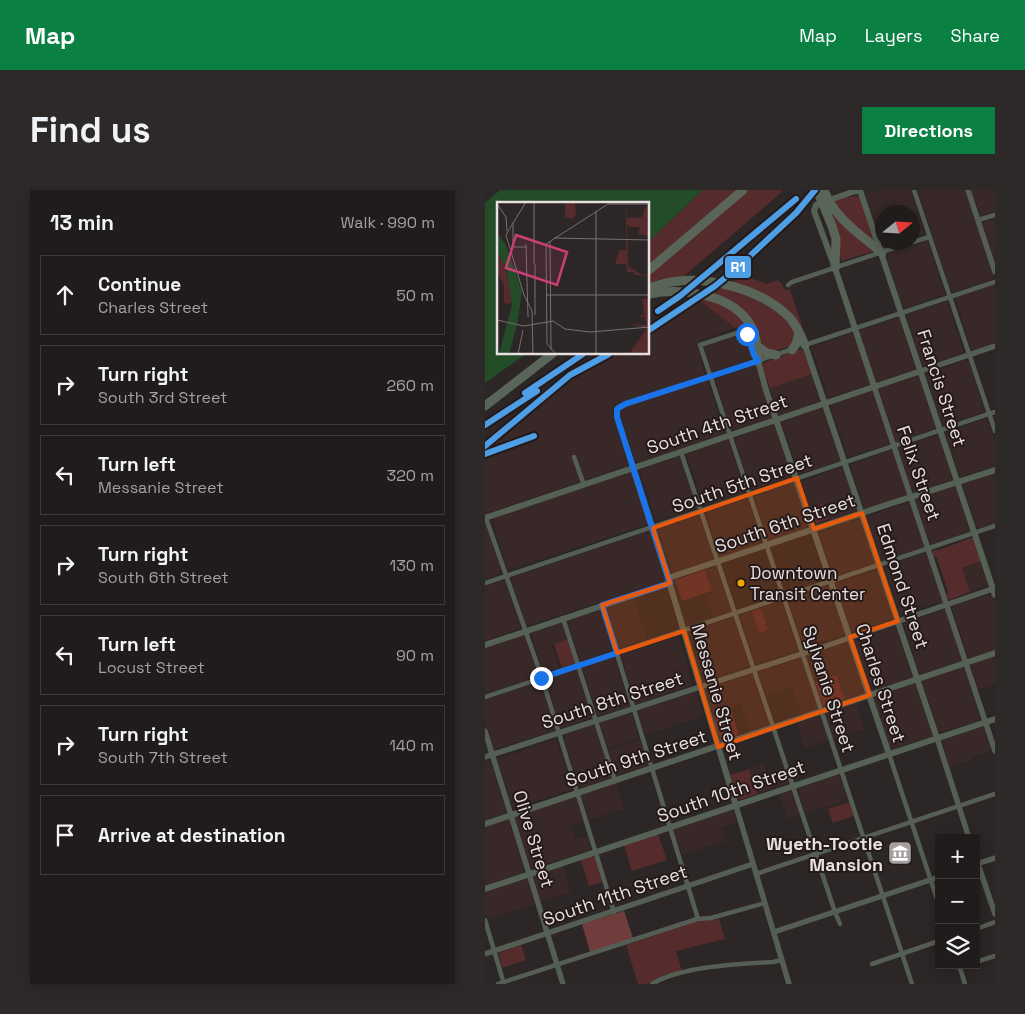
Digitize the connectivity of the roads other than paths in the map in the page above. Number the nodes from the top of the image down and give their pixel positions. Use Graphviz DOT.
graph roads {
  1 [pos="743,190"];
  2 [pos="817,190"];
  3 [pos="824,190"];
  4 [pos="859,190"];
  5 [pos="914,190"];
  6 [pos="968,190"];
  7 [pos="832,213"];
  8 [pos="995,215"];
  9 [pos="978,220"];
  10 [pos="929,237"];
  11 [pos="920,240"];
  12 [pos="888,250"];
  13 [pos="882,252"];
  14 [pos="835,268"];
  15 [pos="650,269"];
  16 [pos="995,272"];
  17 [pos="995,282"];
  18 [pos="788,285"];
  19 [pos="650,288"];
  20 [pos="650,294"];
  21 [pos="950,296"];
  22 [pos="902,312"];
  23 [pos="855,328"];
  24 [pos="748,330"];
  25 [pos="799,333"];
  26 [pos="805,345"];
  27 [pos="995,346"];
  28 [pos="758,347"];
  29 [pos="792,350"];
  30 [pos="550,355"];
  31 [pos="777,355"];
  32 [pos="969,355"];
  33 [pos="758,361"];
  34 [pos="921,371"];
  35 [pos="710,376"];
  36 [pos="874,386"];
  37 [pos="825,402"];
  38 [pos="485,406"];
  39 [pos="995,412"];
  40 [pos="989,414"];
  41 [pos="776,419"];
  42 [pos="941,430"];
  43 [pos="995,431"];
  44 [pos="730,435"];
  45 [pos="894,446"];
  46 [pos="681,452"];
  47 [pos="574,457"];
  48 [pos="845,462"];
  49 [pos="633,468"];
  50 [pos="995,470"];
  51 [pos="797,478"];
  52 [pos="957,482"];
  53 [pos="583,485"];
  54 [pos="749,494"];
  55 [pos="911,497"];
  56 [pos="701,511"];
  57 [pos="862,513"];
  58 [pos="486,518"];
  59 [pos="995,526"];
  60 [pos="653,528"];
  61 [pos="814,529"];
  62 [pos="974,533"];
  63 [pos="766,546"];
  64 [pos="929,548"];
  65 [pos="719,562"];
  66 [pos="880,565"];
  67 [pos="506,576"];
  68 [pos="669,581"];
  69 [pos="832,582"];
  70 [pos="485,583"];
  71 [pos="994,590"];
  72 [pos="784,598"];
  73 [pos="947,604"];
  74 [pos="602,605"];
  75 [pos="736,614"];
  76 [pos="563,618"];
  77 [pos="898,621"];
  78 [pos="525,631"];
  79 [pos="684,631"];
  80 [pos="850,637"];
  81 [pos="485,645"];
  82 [pos="617,653"];
  83 [pos="803,653"];
  84 [pos="995,653"];
  85 [pos="966,662"];
  86 [pos="578,666"];
  87 [pos="755,669"];
  88 [pos="541,678"];
  89 [pos="918,678"];
  90 [pos="700,686"];
  91 [pos="870,695"];
  92 [pos="485,697"];
  93 [pos="633,708"];
  94 [pos="822,712"];
  95 [pos="995,719"];
  96 [pos="596,721"];
  97 [pos="985,722"];
  98 [pos="774,728"];
  99 [pos="485,731"];
  100 [pos="559,733"];
  101 [pos="937,738"];
  102 [pos="718,747"];
  103 [pos="995,751"];
  104 [pos="889,754"];
  105 [pos="492,755"];
  106 [pos="485,757"];
  107 [pos="652,768"];
  108 [pos="841,770"];
  109 [pos="615,781"];
  110 [pos="793,786"];
  111 [pos="579,793"];
  112 [pos="995,794"];
  113 [pos="736,806"];
  114 [pos="959,806"];
  115 [pos="511,815"];
  116 [pos="911,822"];
  117 [pos="485,824"];
  118 [pos="671,827"];
  119 [pos="968,834"];
  120 [pos="863,838"];
  121 [pos="596,852"];
  122 [pos="815,854"];
  123 [pos="995,858"];
  124 [pos="980,861"];
  125 [pos="753,864"];
  126 [pos="980,871"];
  127 [pos="529,874"];
  128 [pos="756,874"];
  129 [pos="935,878"];
  130 [pos="930,880"];
  131 [pos="689,886"];
  132 [pos="485,889"];
  133 [pos="935,894"];
  134 [pos="883,896"];
  135 [pos="765,902"];
  136 [pos="614,912"];
  137 [pos="835,912"];
  138 [pos="995,914"];
  139 [pos="698,919"];
  140 [pos="485,920"];
  141 [pos="995,922"];
  142 [pos="841,924"];
  143 [pos="980,928"];
  144 [pos="774,932"];
  145 [pos="547,934"];
  146 [pos="935,943"];
  147 [pos="494,951"];
  148 [pos="485,954"];
  149 [pos="902,954"];
  150 [pos="995,956"];
  151 [pos="782,960"];
  152 [pos="980,961"];
  153 [pos="872,964"];
  154 [pos="557,965"];
  155 [pos="960,969"];
  156 [pos="502,983"];
  157 [pos="563,984"];
  158 [pos="652,984"];
  159 [pos="789,984"];
  160 [pos="912,984"];
  161 [pos="965,984"];
  1 -- 15 [label="highway"];
  2 -- 7 [label="highway"];
  3 -- 7 [label="highway"];
  4 -- 13 [label="main road, Francis Street"];
  4 -- 14 [label="main road, Felix Street"];
  5 -- 10 [label="street"];
  6 -- 9 [label="street"];
  7 -- 13 [label="highway"];
  7 -- 14 [label="highway"];
  8 -- 9 [label="street"];
  9 -- 16 [label="street"];
  10 -- 11 [label="street"];
  10 -- 21 [label="street"];
  12 -- 13 [label="street"];
  13 -- 14 [label="street"];
  13 -- 22 [label="main road, Francis Street"];
  14 -- 18 [label="street"];
  14 -- 23 [label="main road, Felix Street"];
  17 -- 21 [label="street"];
  19 -- 25 [label="highway"];
  20 -- 24 [label="highway"];
  21 -- 22 [label="street"];
  21 -- 32 [label="street"];
  22 -- 23 [label="street"];
  22 -- 34 [label="main road, Francis Street"];
  23 -- 26 [label="street"];
  23 -- 36 [label="main road, Felix Street"];
  24 -- 28 [label="highway"];
  24 -- 33 [label="street, Charles Street"];
  24 -- 35 [label="street, Sylvanie Street"];
  25 -- 26 [label="highway"];
  25 -- 29 [label="highway"];
  26 -- 29 [label="street"];
  26 -- 37 [label="main road, Edmond Street"];
  27 -- 32 [label="street"];
  28 -- 31 [label="highway"];
  28 -- 33 [label="highway"];
  29 -- 31 [label="street"];
  30 -- 38 [label="highway"];
  31 -- 33 [label="street"];
  32 -- 34 [label="street"];
  32 -- 40 [label="street"];
  33 -- 35 [label="street"];
  33 -- 41 [label="main road, Charles Street"];
  34 -- 36 [label="main road, South 4th Street"];
  34 -- 42 [label="main road, Francis Street"];
  35 -- 44 [label="street, Sylvanie Street"];
  35 -- 49 [label="street, Messanie Street"];
  36 -- 37 [label="main road, South 4th Street"];
  36 -- 45 [label="street, Felix Street"];
  37 -- 41 [label="main road, South 4th Street"];
  37 -- 48 [label="main road, Edmond Street"];
  39 -- 40 [label="street, South 5th Street"];
  40 -- 42 [label="street, South 5th Street"];
  40 -- 43 [label="street"];
  41 -- 44 [label="main road, South 4th Street"];
  41 -- 51 [label="main road, Charles Street"];
  42 -- 45 [label="street, South 5th Street"];
  42 -- 52 [label="main road, Francis Street"];
  44 -- 46 [label="main road, South 4th Street"];
  44 -- 54 [label="street, Sylvanie Street"];
  45 -- 48 [label="street, South 5th Street"];
  45 -- 55 [label="street, Felix Street"];
  46 -- 49 [label="main road, South 4th Street"];
  46 -- 56 [label="street"];
  47 -- 53 [label="street"];
  48 -- 51 [label="street, South 5th Street"];
  48 -- 57 [label="main road, Edmond Street"];
  49 -- 53 [label="main road, South 4th Street"];
  49 -- 60 [label="main road, Messanie Street"];
  50 -- 52 [label="main road, South 6th Street"];
  51 -- 54 [label="street, South 5th Street"];
  51 -- 61 [label="main road, Charles Street"];
  52 -- 55 [label="main road, South 6th Street"];
  52 -- 62 [label="main road, Francis Street"];
  53 -- 58 [label="main road, South 4th Street"];
  54 -- 56 [label="street, South 5th Street"];
  54 -- 63 [label="street, Sylvanie Street"];
  55 -- 57 [label="main road, South 6th Street"];
  55 -- 64 [label="street, Felix Street"];
  56 -- 60 [label="street, South 5th Street"];
  56 -- 65 [label="street"];
  57 -- 61 [label="main road, South 6th Street"];
  57 -- 66 [label="main road, Edmond Street"];
  58 -- 67 [label="street"];
  59 -- 62 [label="street"];
  60 -- 67 [label="street, South 5th Street"];
  60 -- 68 [label="main road, Messanie Street"];
  61 -- 63 [label="main road, South 6th Street"];
  61 -- 69 [label="main road, Charles Street"];
  62 -- 64 [label="street"];
  62 -- 71 [label="main road, Francis Street"];
  63 -- 65 [label="main road, South 6th Street"];
  63 -- 72 [label="street, Sylvanie Street"];
  64 -- 66 [label="street"];
  64 -- 73 [label="street, Felix Street"];
  65 -- 68 [label="main road, South 6th Street"];
  65 -- 75 [label="street"];
  66 -- 69 [label="street"];
  66 -- 77 [label="main road, Edmond Street"];
  67 -- 70 [label="street, South 5th Street"];
  67 -- 78 [label="street"];
  68 -- 74 [label="main road, South 6th Street"];
  68 -- 79 [label="main road, Messanie Street"];
  69 -- 72 [label="street"];
  69 -- 80 [label="main road, Charles Street"];
  71 -- 73 [label="street, South 8th Street"];
  72 -- 75 [label="street"];
  72 -- 83 [label="street, Sylvanie Street"];
  73 -- 77 [label="street, South 8th Street"];
  73 -- 85 [label="street, Felix Street"];
  74 -- 76 [label="main road, South 6th Street"];
  74 -- 82 [label="street"];
  75 -- 79 [label="street"];
  75 -- 87 [label="street"];
  76 -- 78 [label="main road, South 6th Street"];
  76 -- 86 [label="street"];
  77 -- 80 [label="street, South 8th Street"];
  77 -- 89 [label="main road, Edmond Street"];
  78 -- 81 [label="main road, South 6th Street"];
  78 -- 88 [label="street"];
  79 -- 82 [label="street"];
  79 -- 90 [label="main road, Messanie Street"];
  80 -- 83 [label="street, South 8th Street"];
  80 -- 91 [label="main road, Charles Street"];
  82 -- 86 [label="street"];
  82 -- 93 [label="street"];
  83 -- 87 [label="street, South 8th Street"];
  83 -- 94 [label="street, Sylvanie Street"];
  84 -- 85 [label="main road, South 9th Street"];
  85 -- 89 [label="main road, South 9th Street"];
  85 -- 97 [label="street, Felix Street"];
  86 -- 88 [label="street"];
  86 -- 96 [label="street"];
  87 -- 90 [label="street, South 8th Street"];
  87 -- 98 [label="street"];
  88 -- 92 [label="street"];
  88 -- 100 [label="street"];
  89 -- 91 [label="main road, South 9th Street"];
  89 -- 101 [label="main road, Edmond Street"];
  90 -- 93 [label="street, South 8th Street"];
  90 -- 102 [label="main road, Messanie Street"];
  91 -- 94 [label="main road, South 9th Street"];
  91 -- 104 [label="main road, Charles Street"];
  93 -- 96 [label="street, South 8th Street"];
  93 -- 107 [label="street"];
  94 -- 98 [label="main road, South 9th Street"];
  94 -- 108 [label="street, Sylvanie Street"];
  95 -- 97 [label="main road, South 10th Street"];
  96 -- 100 [label="street, South 8th Street"];
  96 -- 109 [label="street"];
  97 -- 101 [label="main road, South 10th Street"];
  97 -- 103 [label="street, Felix Street"];
  98 -- 102 [label="main road, South 9th Street"];
  98 -- 110 [label="street"];
  99 -- 105 [label="street, Olive Street"];
  100 -- 105 [label="street, South 8th Street"];
  100 -- 111 [label="street"];
  101 -- 104 [label="main road, South 10th Street"];
  101 -- 114 [label="street, Edmond Street"];
  102 -- 107 [label="main road, South 9th Street"];
  102 -- 113 [label="main road, Messanie Street"];
  104 -- 108 [label="main road, South 10th Street"];
  104 -- 116 [label="street, Charles Street"];
  105 -- 106 [label="street, South 8th Street"];
  105 -- 115 [label="street, Olive Street"];
  107 -- 109 [label="main road, South 9th Street"];
  107 -- 118 [label="street"];
  108 -- 110 [label="main road, South 10th Street"];
  108 -- 120 [label="street, Sylvanie Street"];
  109 -- 111 [label="main road, South 9th Street"];
  110 -- 113 [label="main road, South 10th Street"];
  110 -- 122 [label="street"];
  111 -- 115 [label="main road, South 9th Street"];
  111 -- 121 [label="street"];
  112 -- 114 [label="street"];
  113 -- 118 [label="main road, South 10th Street"];
  113 -- 125 [label="street, Messanie Street"];
  114 -- 116 [label="street"];
  114 -- 119 [label="street, Edmond Street"];
  115 -- 117 [label="main road, South 9th Street"];
  115 -- 127 [label="street, Olive Street"];
  116 -- 120 [label="street"];
  116 -- 130 [label="street, Charles Street"];
  118 -- 121 [label="main road, South 10th Street"];
  118 -- 131 [label="street"];
  120 -- 122 [label="street"];
  120 -- 134 [label="street, Sylvanie Street"];
  121 -- 127 [label="main road, South 10th Street"];
  121 -- 136 [label="street"];
  122 -- 128 [label="street"];
  122 -- 137 [label="street"];
  123 -- 124 [label="street"];
  125 -- 128 [label="street, Messanie Street"];
  125 -- 131 [label="street, South 11th Street"];
  126 -- 138 [label="street"];
  127 -- 132 [label="main road, South 10th Street"];
  127 -- 145 [label="street, Olive Street"];
  128 -- 135 [label="street, Messanie Street"];
  129 -- 130 [label="street"];
  130 -- 133 [label="street, Charles Street"];
  130 -- 134 [label="street"];
  131 -- 136 [label="street, South 11th Street"];
  131 -- 139 [label="street"];
  134 -- 137 [label="street"];
  134 -- 149 [label="street, Sylvanie Street"];
  135 -- 139 [label="street"];
  135 -- 144 [label="street, Messanie Street"];
  136 -- 145 [label="street, South 11th Street"];
  137 -- 142 [label="street"];
  137 -- 144 [label="street"];
  139 -- 154 [label="street"];
  140 -- 147 [label="street"];
  141 -- 143 [label="street"];
  144 -- 151 [label="street, Messanie Street"];
  145 -- 147 [label="street, South 11th Street"];
  145 -- 154 [label="street, Olive Street"];
  146 -- 149 [label="street"];
  147 -- 148 [label="street, South 11th Street"];
  147 -- 156 [label="street"];
  149 -- 153 [label="street"];
  149 -- 160 [label="street, Sylvanie Street"];
  150 -- 152 [label="street"];
  151 -- 158 [label="street"];
  151 -- 159 [label="street, Messanie Street"];
  154 -- 156 [label="street"];
  154 -- 157 [label="street, Olive Street"];
  155 -- 161 [label="street"];
}
